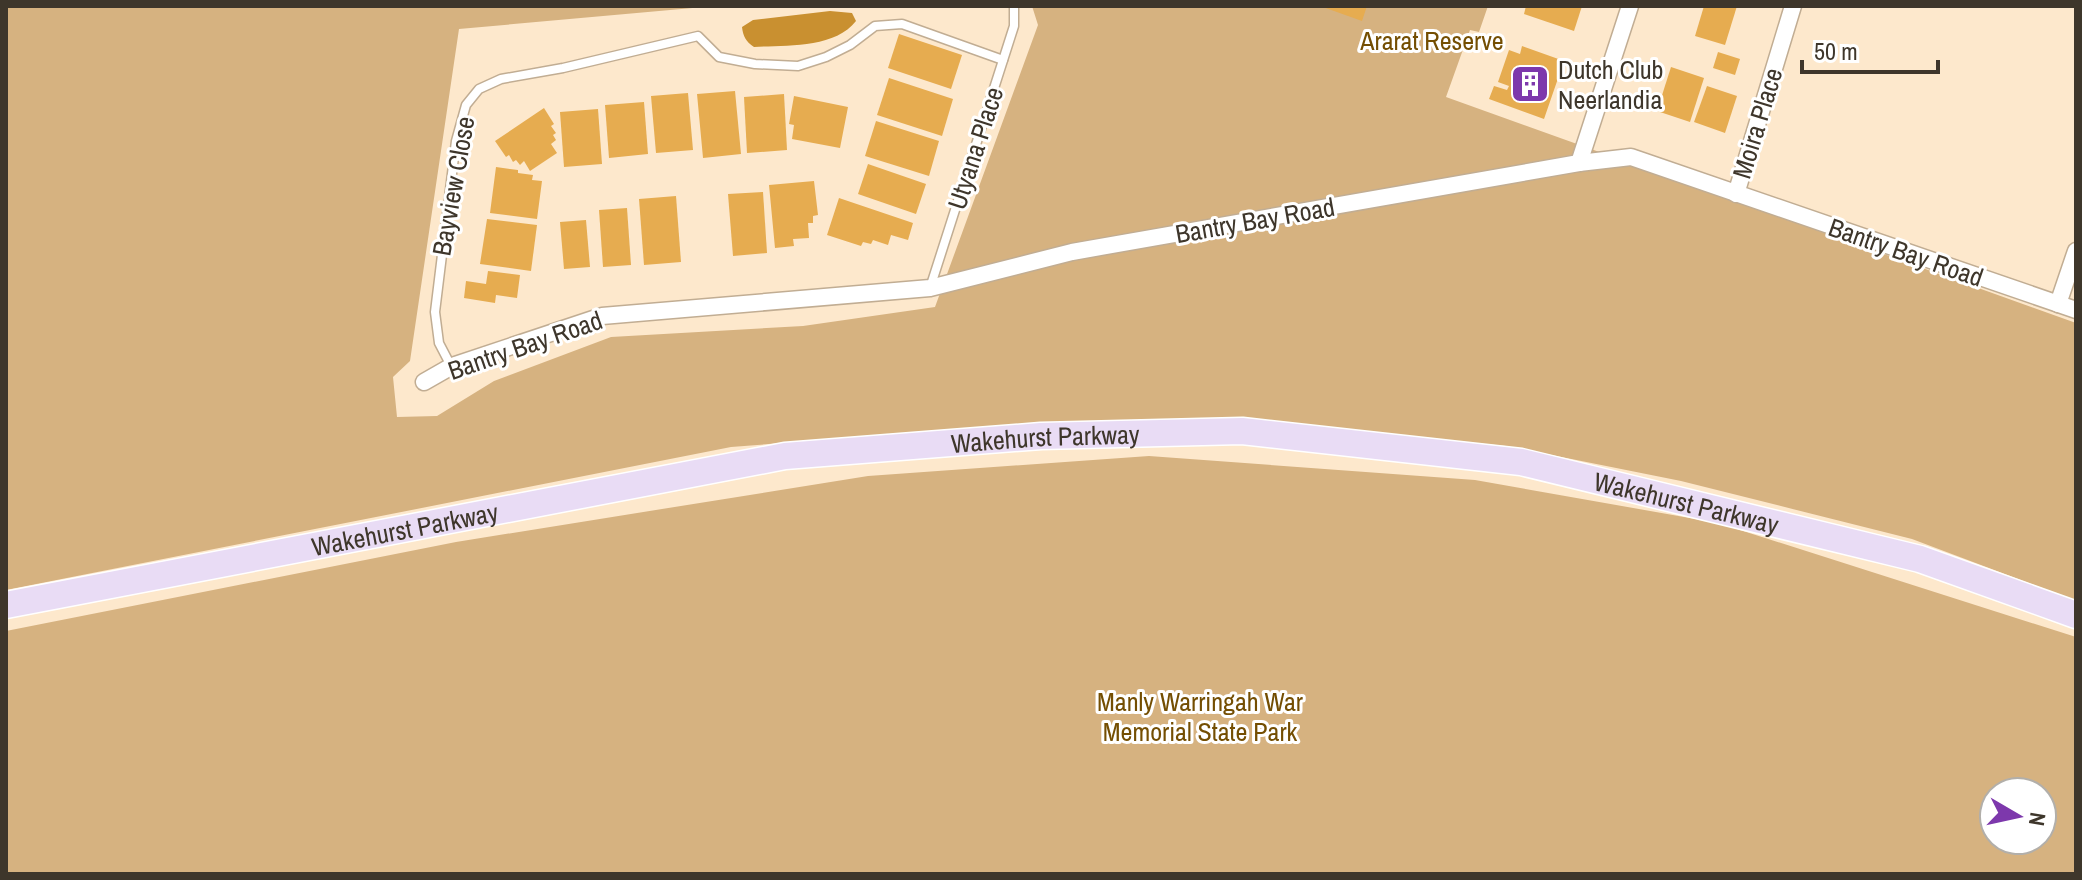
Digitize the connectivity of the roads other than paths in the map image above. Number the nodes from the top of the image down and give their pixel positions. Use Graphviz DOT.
graph roads {
  1 [pos="1014,6"];
  2 [pos="1630,6"];
  3 [pos="1793,6"];
  4 [pos="1003,60"];
  5 [pos="1579,163"];
  6 [pos="1736,194"];
  7 [pos="2076,251"];
  8 [pos="930,288"];
  9 [pos="2058,304"];
  10 [pos="2076,310"];
  11 [pos="452,366"];
  12 [pos="424,382"];
  13 [pos="6,605"];
  14 [pos="2076,615"];
  1 -- 4 [label="lane, Utyana Place"];
  2 -- 5 [label="street"];
  3 -- 6 [label="street, Moira Place"];
  4 -- 8 [label="lane, Utyana Place"];
  4 -- 11 [label="lane, Bayview Close"];
  5 -- 6 [label="street, Bantry Bay Road"];
  5 -- 8 [label="street, Bantry Bay Road"];
  6 -- 9 [label="street, Bantry Bay Road"];
  7 -- 9 [label="street"];
  8 -- 11 [label="street, Bantry Bay Road"];
  9 -- 10 [label="street, Bantry Bay Road"];
  11 -- 12 [label="street, Bantry Bay Road"];
  13 -- 14 [label="main road, Wakehurst Parkway"];
}
